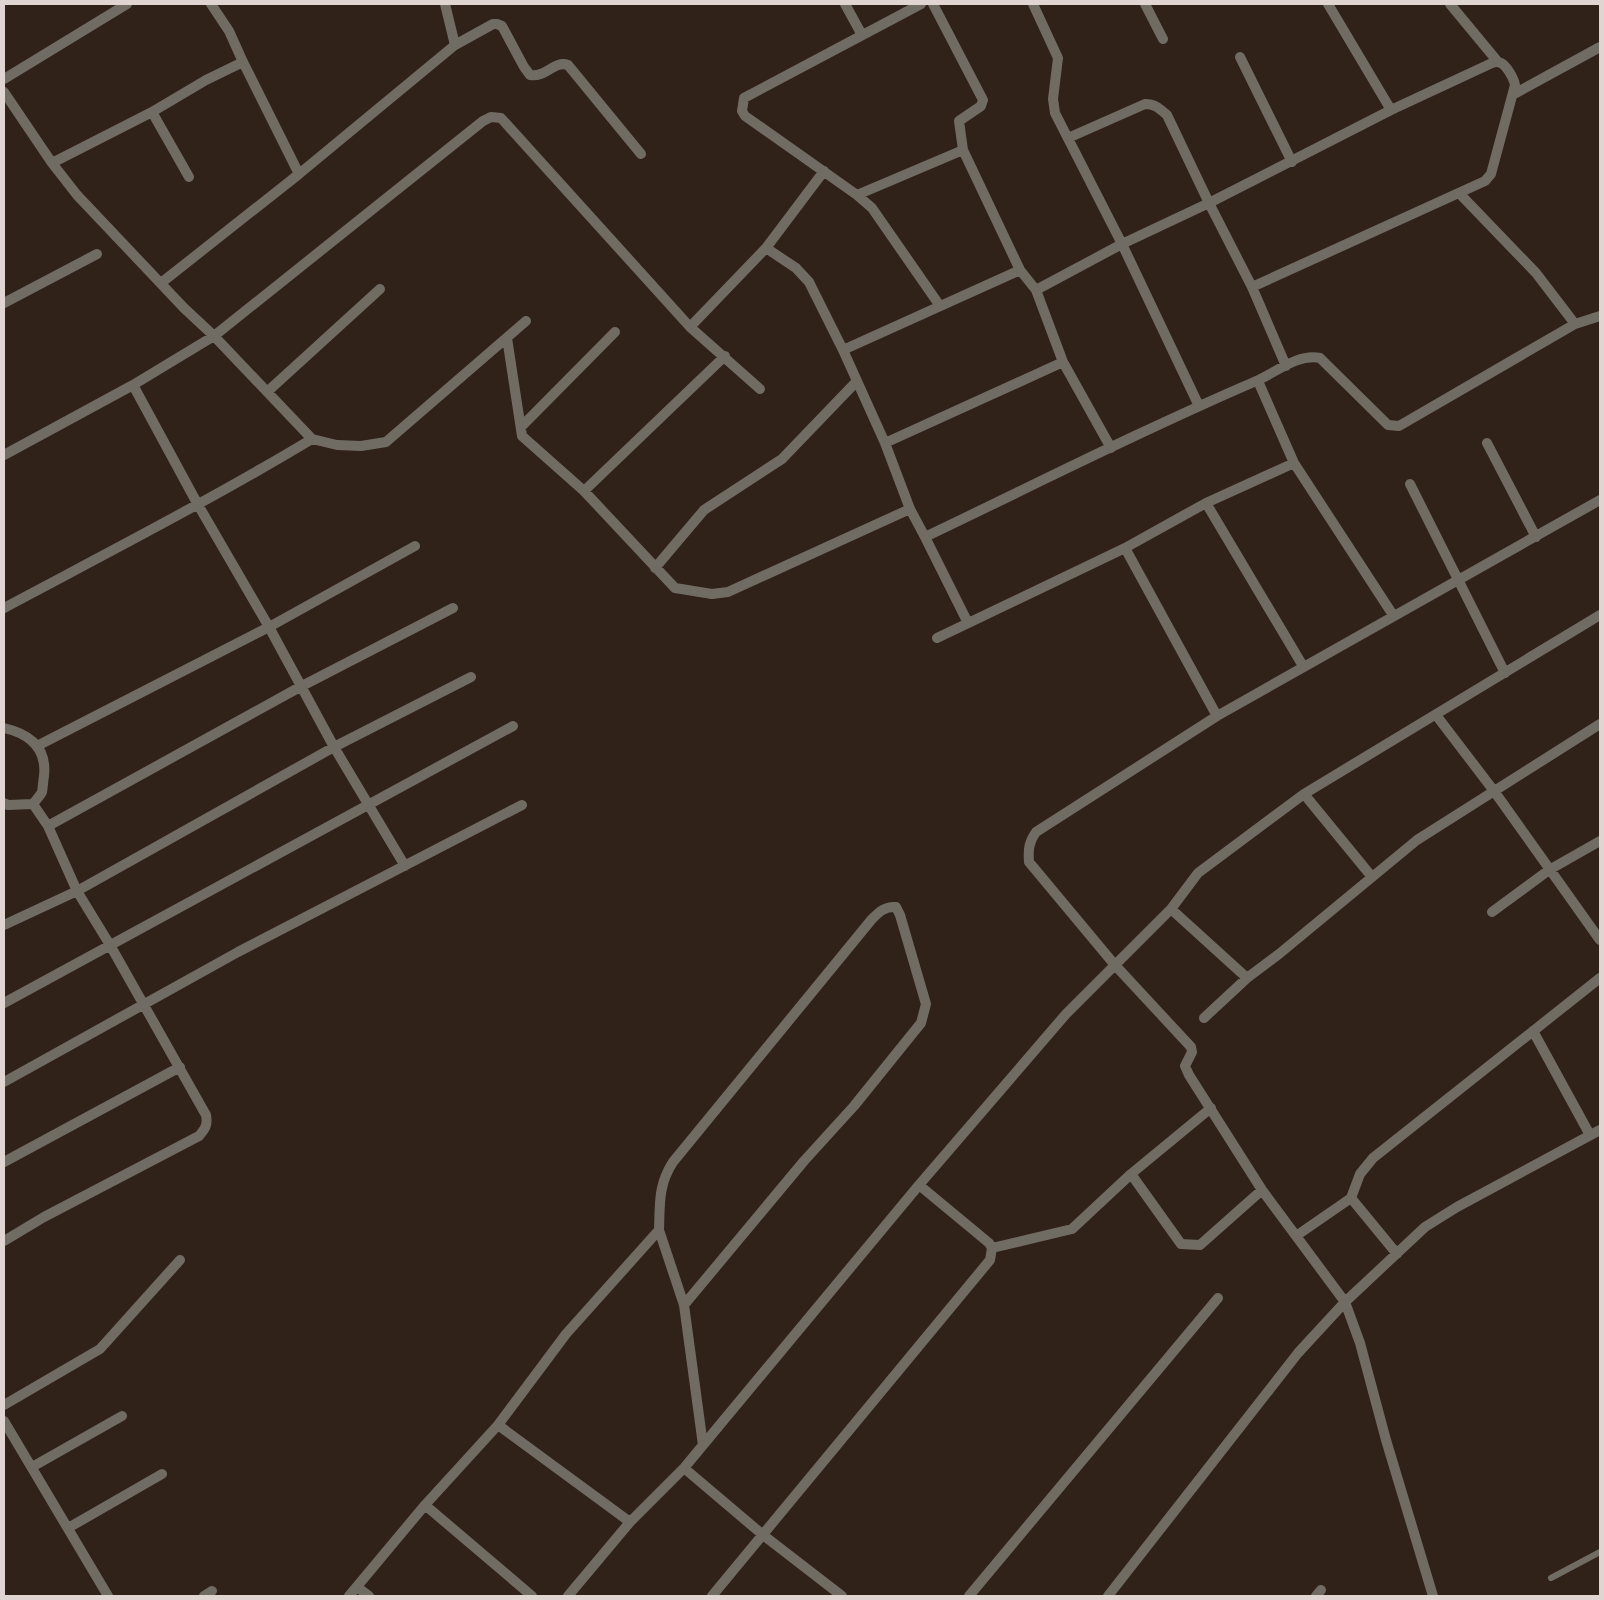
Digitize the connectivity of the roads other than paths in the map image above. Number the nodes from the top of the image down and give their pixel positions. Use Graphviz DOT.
graph roads {
  1 [pos="127,4"];
  2 [pos="211,4"];
  3 [pos="445,4"];
  4 [pos="845,4"];
  5 [pos="921,4"];
  6 [pos="933,4"];
  7 [pos="1033,4"];
  8 [pos="1145,4"];
  9 [pos="1328,4"];
  10 [pos="1450,4"];
  11 [pos="862,36"];
  12 [pos="1163,39"];
  13 [pos="455,45"];
  14 [pos="1600,47"];
  15 [pos="1240,57"];
  16 [pos="242,62"];
  17 [pos="1498,62"];
  18 [pos="4,79"];
  19 [pos="4,92"];
  20 [pos="1514,94"];
  21 [pos="1391,110"];
  22 [pos="152,112"];
  23 [pos="1068,138"];
  24 [pos="963,150"];
  25 [pos="640,154"];
  26 [pos="1292,162"];
  27 [pos="52,163"];
  28 [pos="824,171"];
  29 [pos="299,174"];
  30 [pos="189,177"];
  31 [pos="1458,193"];
  32 [pos="858,195"];
  33 [pos="1209,203"];
  34 [pos="1122,244"];
  35 [pos="766,248"];
  36 [pos="97,254"];
  37 [pos="1020,270"];
  38 [pos="161,283"];
  39 [pos="1252,287"];
  40 [pos="380,289"];
  41 [pos="1036,290"];
  42 [pos="4,303"];
  43 [pos="940,306"];
  44 [pos="1600,316"];
  45 [pos="526,321"];
  46 [pos="1575,324"];
  47 [pos="690,327"];
  48 [pos="616,332"];
  49 [pos="214,336"];
  50 [pos="507,338"];
  51 [pos="843,350"];
  52 [pos="725,356"];
  53 [pos="1063,362"];
  54 [pos="1286,366"];
  55 [pos="857,381"];
  56 [pos="1258,381"];
  57 [pos="133,385"];
  58 [pos="760,389"];
  59 [pos="267,392"];
  60 [pos="1199,406"];
  61 [pos="521,427"];
  62 [pos="312,439"];
  63 [pos="1487,443"];
  64 [pos="885,444"];
  65 [pos="1111,448"];
  66 [pos="4,455"];
  67 [pos="1294,463"];
  68 [pos="1410,484"];
  69 [pos="584,491"];
  70 [pos="1600,500"];
  71 [pos="1206,503"];
  72 [pos="197,504"];
  73 [pos="910,509"];
  74 [pos="925,537"];
  75 [pos="1536,537"];
  76 [pos="416,546"];
  77 [pos="1125,548"];
  78 [pos="655,568"];
  79 [pos="1457,581"];
  80 [pos="4,608"];
  81 [pos="453,608"];
  82 [pos="1393,615"];
  83 [pos="1598,620"];
  84 [pos="968,623"];
  85 [pos="269,627"];
  86 [pos="937,638"];
  87 [pos="1303,666"];
  88 [pos="1505,673"];
  89 [pos="471,677"];
  90 [pos="300,687"];
  91 [pos="1436,715"];
  92 [pos="1217,716"];
  93 [pos="1600,724"];
  94 [pos="512,726"];
  95 [pos="4,728"];
  96 [pos="37,746"];
  97 [pos="334,747"];
  98 [pos="1494,791"];
  99 [pos="1304,794"];
  100 [pos="4,803"];
  101 [pos="33,804"];
  102 [pos="367,804"];
  103 [pos="522,805"];
  104 [pos="48,826"];
  105 [pos="1600,841"];
  106 [pos="405,866"];
  107 [pos="1549,870"];
  108 [pos="1372,877"];
  109 [pos="77,891"];
  110 [pos="1172,909"];
  111 [pos="1492,912"];
  112 [pos="4,925"];
  113 [pos="1600,940"];
  114 [pos="110,945"];
  115 [pos="1114,964"];
  116 [pos="1247,978"];
  117 [pos="1600,978"];
  118 [pos="4,1003"];
  119 [pos="143,1005"];
  120 [pos="1204,1018"];
  121 [pos="1533,1031"];
  122 [pos="180,1067"];
  123 [pos="4,1082"];
  124 [pos="1211,1108"];
  125 [pos="1600,1130"];
  126 [pos="1590,1135"];
  127 [pos="4,1162"];
  128 [pos="1131,1174"];
  129 [pos="920,1185"];
  130 [pos="1262,1190"];
  131 [pos="1351,1198"];
  132 [pos="659,1230"];
  133 [pos="1296,1236"];
  134 [pos="4,1242"];
  135 [pos="992,1248"];
  136 [pos="1397,1254"];
  137 [pos="180,1260"];
  138 [pos="1218,1298"];
  139 [pos="1345,1302"];
  140 [pos="684,1305"];
  141 [pos="4,1405"];
  142 [pos="122,1416"];
  143 [pos="4,1421"];
  144 [pos="498,1426"];
  145 [pos="703,1446"];
  146 [pos="32,1466"];
  147 [pos="684,1468"];
  148 [pos="162,1474"];
  149 [pos="426,1505"];
  150 [pos="630,1522"];
  151 [pos="68,1528"];
  152 [pos="763,1535"];
  153 [pos="1600,1552"];
  154 [pos="1551,1578"];
  155 [pos="357,1586"];
  156 [pos="108,1596"];
  157 [pos="349,1596"];
  158 [pos="369,1596"];
  159 [pos="532,1596"];
  160 [pos="568,1596"];
  161 [pos="712,1596"];
  162 [pos="842,1596"];
  163 [pos="969,1596"];
  164 [pos="1108,1596"];
  165 [pos="1433,1596"];
  1 -- 18 [label="street"];
  2 -- 16 [label="street"];
  3 -- 13 [label="street"];
  4 -- 11 [label="street"];
  5 -- 11 [label="street"];
  6 -- 24 [label="street"];
  7 -- 23 [label="street"];
  8 -- 12 [label="street"];
  9 -- 21 [label="street"];
  10 -- 17 [label="street"];
  11 -- 28 [label="street"];
  13 -- 25 [label="street"];
  13 -- 29 [label="street"];
  14 -- 20 [label="street"];
  15 -- 26 [label="street"];
  16 -- 22 [label="street"];
  16 -- 29 [label="street"];
  17 -- 20 [label="street"];
  17 -- 21 [label="street"];
  19 -- 27 [label="street"];
  20 -- 31 [label="street"];
  21 -- 26 [label="street"];
  22 -- 27 [label="street"];
  22 -- 30 [label="street"];
  23 -- 33 [label="street"];
  23 -- 34 [label="street"];
  24 -- 32 [label="street"];
  24 -- 37 [label="street"];
  26 -- 33 [label="street"];
  27 -- 38 [label="street"];
  28 -- 32 [label="street"];
  28 -- 35 [label="street"];
  29 -- 38 [label="street"];
  31 -- 39 [label="street"];
  31 -- 46 [label="street"];
  32 -- 43 [label="street"];
  33 -- 34 [label="street"];
  33 -- 39 [label="street"];
  34 -- 41 [label="street"];
  34 -- 60 [label="street"];
  35 -- 47 [label="street"];
  35 -- 51 [label="street"];
  36 -- 42 [label="street"];
  37 -- 41 [label="street"];
  37 -- 43 [label="street"];
  38 -- 49 [label="street"];
  39 -- 54 [label="street"];
  40 -- 59 [label="street"];
  41 -- 53 [label="street"];
  43 -- 51 [label="street"];
  44 -- 46 [label="street"];
  45 -- 50 [label="street"];
  46 -- 54 [label="street"];
  47 -- 49 [label="street"];
  47 -- 52 [label="street"];
  48 -- 61 [label="street"];
  49 -- 57 [label="street"];
  49 -- 59 [label="street"];
  50 -- 61 [label="street"];
  50 -- 62 [label="street"];
  51 -- 55 [label="street"];
  52 -- 58 [label="street"];
  52 -- 69 [label="street"];
  53 -- 64 [label="street"];
  53 -- 65 [label="street"];
  54 -- 56 [label="street"];
  55 -- 64 [label="street"];
  55 -- 78 [label="street"];
  56 -- 60 [label="street"];
  56 -- 67 [label="street"];
  57 -- 66 [label="street"];
  57 -- 72 [label="street"];
  59 -- 62 [label="street"];
  60 -- 65 [label="street"];
  61 -- 69 [label="street"];
  62 -- 72 [label="street"];
  63 -- 75 [label="street"];
  64 -- 73 [label="street"];
  65 -- 74 [label="street"];
  67 -- 71 [label="street"];
  67 -- 82 [label="street"];
  68 -- 79 [label="street"];
  69 -- 78 [label="street"];
  70 -- 75 [label="street"];
  71 -- 77 [label="street"];
  71 -- 87 [label="street"];
  72 -- 80 [label="street"];
  72 -- 85 [label="street"];
  73 -- 74 [label="street"];
  73 -- 78 [label="street"];
  74 -- 84 [label="street"];
  75 -- 79 [label="street"];
  76 -- 85 [label="street"];
  77 -- 84 [label="street"];
  77 -- 92 [label="street"];
  79 -- 82 [label="street"];
  79 -- 88 [label="street"];
  81 -- 90 [label="street"];
  82 -- 87 [label="street"];
  83 -- 88 [label="street"];
  84 -- 86 [label="street"];
  85 -- 90 [label="street"];
  85 -- 96 [label="street"];
  87 -- 92 [label="street"];
  88 -- 91 [label="street"];
  89 -- 97 [label="street"];
  90 -- 97 [label="street"];
  90 -- 104 [label="street"];
  91 -- 98 [label="street"];
  91 -- 99 [label="street"];
  92 -- 115 [label="street"];
  93 -- 98 [label="street"];
  94 -- 102 [label="street"];
  95 -- 96 [label="street"];
  96 -- 101 [label="street"];
  97 -- 102 [label="street"];
  97 -- 109 [label="street"];
  98 -- 107 [label="street"];
  98 -- 108 [label="street"];
  99 -- 108 [label="street"];
  99 -- 110 [label="street"];
  100 -- 101 [label="street"];
  101 -- 104 [label="street"];
  102 -- 106 [label="street"];
  102 -- 114 [label="street"];
  103 -- 106 [label="street"];
  104 -- 109 [label="street"];
  105 -- 107 [label="street"];
  106 -- 119 [label="street"];
  107 -- 111 [label="street"];
  107 -- 113 [label="street"];
  108 -- 116 [label="street"];
  109 -- 112 [label="street"];
  109 -- 114 [label="street"];
  110 -- 115 [label="street"];
  110 -- 116 [label="street"];
  114 -- 118 [label="street"];
  114 -- 119 [label="street"];
  115 -- 124 [label="street"];
  115 -- 129 [label="street"];
  116 -- 120 [label="street"];
  117 -- 121 [label="street"];
  119 -- 122 [label="street"];
  119 -- 123 [label="street"];
  121 -- 126 [label="street"];
  121 -- 131 [label="street"];
  122 -- 127 [label="street"];
  122 -- 134 [label="street"];
  124 -- 128 [label="street"];
  124 -- 130 [label="street"];
  125 -- 126 [label="street"];
  126 -- 136 [label="street"];
  128 -- 130 [label="street"];
  128 -- 135 [label="street"];
  129 -- 135 [label="street"];
  129 -- 145 [label="street"];
  130 -- 133 [label="street"];
  131 -- 133 [label="street"];
  131 -- 136 [label="street"];
  132 -- 140 [label="street"];
  132 -- 140 [label="street"];
  132 -- 144 [label="street"];
  133 -- 139 [label="street"];
  135 -- 152 [label="street"];
  136 -- 139 [label="street"];
  137 -- 141 [label="street"];
  138 -- 163 [label="street"];
  139 -- 164 [label="street"];
  139 -- 165 [label="street"];
  140 -- 145 [label="street"];
  142 -- 146 [label="street"];
  143 -- 146 [label="street"];
  144 -- 149 [label="street"];
  144 -- 150 [label="street"];
  145 -- 147 [label="street"];
  146 -- 151 [label="street"];
  147 -- 150 [label="street"];
  147 -- 152 [label="street"];
  148 -- 151 [label="street"];
  149 -- 155 [label="street"];
  149 -- 159 [label="street"];
  150 -- 160 [label="street"];
  151 -- 156 [label="street"];
  152 -- 161 [label="street"];
  152 -- 162 [label="street"];
  153 -- 154 [label="lane"];
  155 -- 157 [label="street"];
  155 -- 158 [label="street"];
}
